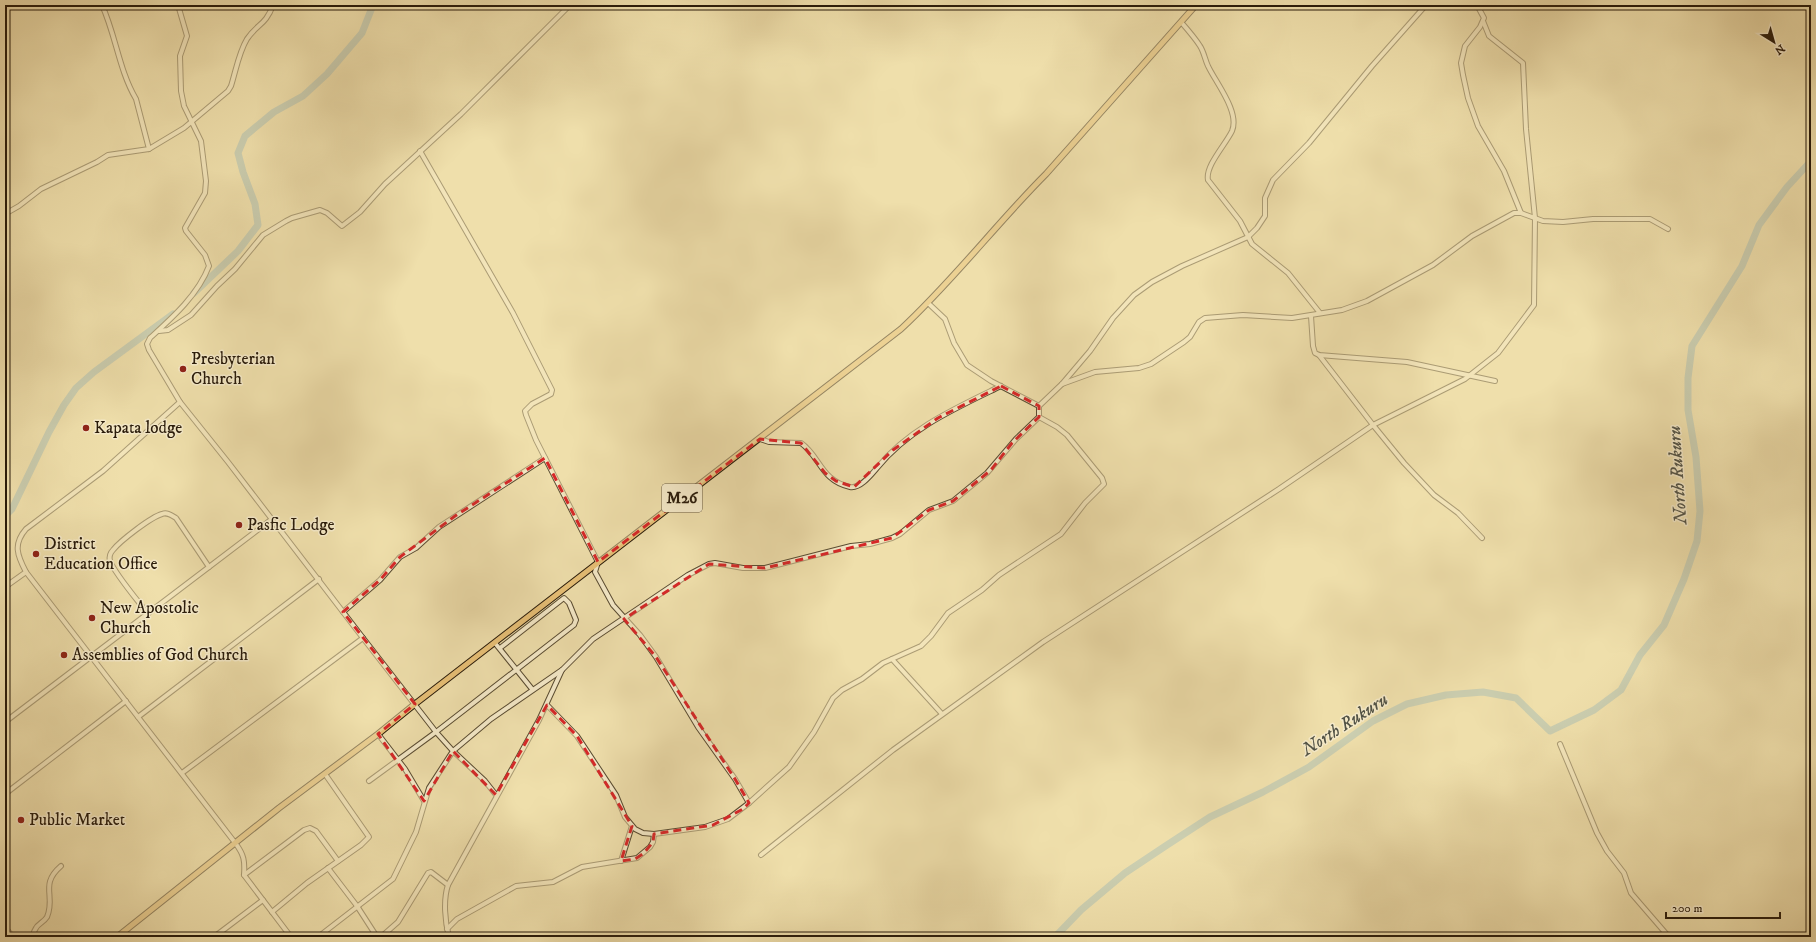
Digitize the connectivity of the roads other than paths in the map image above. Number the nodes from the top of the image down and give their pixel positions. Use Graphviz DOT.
graph roads {
  1 [pos="178,5"];
  2 [pos="273,5"];
  3 [pos="570,5"];
  4 [pos="1196,5"];
  5 [pos="1426,5"];
  6 [pos="1477,5"];
  7 [pos="104,6"];
  8 [pos="1483,21"];
  9 [pos="1181,22"];
  10 [pos="192,121"];
  11 [pos="149,148"];
  12 [pos="420,151"];
  13 [pos="1521,213"];
  14 [pos="5,214"];
  15 [pos="1535,218"];
  16 [pos="1668,229"];
  17 [pos="1248,237"];
  18 [pos="928,303"];
  19 [pos="1320,314"];
  20 [pos="1311,316"];
  21 [pos="159,330"];
  22 [pos="1319,355"];
  23 [pos="1469,375"];
  24 [pos="1495,381"];
  25 [pos="1062,384"];
  26 [pos="1000,386"];
  27 [pos="180,402"];
  28 [pos="1039,406"];
  29 [pos="1039,417"];
  30 [pos="1373,425"];
  31 [pos="760,439"];
  32 [pos="545,458"];
  33 [pos="272,519"];
  34 [pos="1482,538"];
  35 [pos="598,562"];
  36 [pos="209,567"];
  37 [pos="26,572"];
  38 [pos="319,579"];
  39 [pos="5,586"];
  40 [pos="343,612"];
  41 [pos="148,614"];
  42 [pos="624,619"];
  43 [pos="363,638"];
  44 [pos="495,643"];
  45 [pos="500,648"];
  46 [pos="92,657"];
  47 [pos="892,659"];
  48 [pos="517,668"];
  49 [pos="562,670"];
  50 [pos="532,689"];
  51 [pos="126,701"];
  52 [pos="415,704"];
  53 [pos="547,705"];
  54 [pos="942,714"];
  55 [pos="138,717"];
  56 [pos="5,722"];
  57 [pos="436,732"];
  58 [pos="378,734"];
  59 [pos="1560,744"];
  60 [pos="453,751"];
  61 [pos="398,761"];
  62 [pos="182,773"];
  63 [pos="325,774"];
  64 [pos="369,781"];
  65 [pos="5,794"];
  66 [pos="496,795"];
  67 [pos="424,801"];
  68 [pos="749,803"];
  69 [pos="632,826"];
  70 [pos="654,834"];
  71 [pos="236,844"];
  72 [pos="760,855"];
  73 [pos="338,861"];
  74 [pos="621,861"];
  75 [pos="61,866"];
  76 [pos="328,868"];
  77 [pos="244,875"];
  78 [pos="448,884"];
  79 [pos="263,900"];
  80 [pos="357,906"];
  81 [pos="272,912"];
  82 [pos="5,927"];
  83 [pos="447,929"];
  84 [pos="13,937"];
  85 [pos="32,937"];
  86 [pos="117,937"];
  87 [pos="214,937"];
  88 [pos="292,937"];
  89 [pos="318,937"];
  90 [pos="377,937"];
  91 [pos="381,937"];
  92 [pos="449,937"];
  93 [pos="1669,937"];
  1 -- 10 [label="street"];
  2 -- 10 [label="street"];
  3 -- 12 [label="street"];
  4 -- 9 [label="main road, M26"];
  5 -- 17 [label="street"];
  6 -- 8 [label="street"];
  7 -- 11 [label="street"];
  8 -- 13 [label="street"];
  8 -- 15 [label="street"];
  9 -- 17 [label="street"];
  9 -- 18 [label="main road, M26"];
  10 -- 11 [label="street"];
  10 -- 21 [label="street"];
  11 -- 14 [label="street"];
  12 -- 21 [label="street"];
  12 -- 32 [label="street"];
  13 -- 15 [label="street"];
  13 -- 19 [label="street"];
  15 -- 16 [label="street"];
  15 -- 23 [label="street"];
  17 -- 19 [label="street"];
  17 -- 25 [label="street"];
  18 -- 26 [label="street"];
  18 -- 31 [label="main road, M26"];
  19 -- 20 [label="street"];
  20 -- 22 [label="street"];
  20 -- 25 [label="street"];
  21 -- 27 [label="street"];
  22 -- 23 [label="street"];
  22 -- 30 [label="street"];
  23 -- 24 [label="street"];
  23 -- 30 [label="street"];
  25 -- 28 [label="street"];
  26 -- 28 [label="street"];
  26 -- 31 [label="street"];
  27 -- 33 [label="street"];
  27 -- 37 [label="street"];
  28 -- 29 [label="street"];
  29 -- 42 [label="street"];
  29 -- 47 [label="street"];
  30 -- 34 [label="street"];
  30 -- 54 [label="street"];
  31 -- 35 [label="main road, M26"];
  32 -- 35 [label="street"];
  32 -- 40 [label="street"];
  33 -- 36 [label="street"];
  33 -- 38 [label="street"];
  35 -- 42 [label="street"];
  35 -- 44 [label="main road, M26"];
  36 -- 41 [label="street"];
  36 -- 41 [label="street"];
  37 -- 39 [label="street"];
  37 -- 46 [label="street"];
  38 -- 40 [label="street"];
  38 -- 55 [label="street"];
  40 -- 43 [label="street"];
  41 -- 46 [label="street"];
  42 -- 49 [label="street"];
  42 -- 68 [label="street"];
  43 -- 52 [label="street"];
  43 -- 62 [label="street"];
  44 -- 45 [label="street"];
  44 -- 52 [label="main road, M26"];
  45 -- 48 [label="street"];
  45 -- 48 [label="street"];
  46 -- 51 [label="street"];
  46 -- 56 [label="street"];
  47 -- 54 [label="street"];
  47 -- 68 [label="street"];
  48 -- 50 [label="street"];
  48 -- 57 [label="street"];
  49 -- 50 [label="street"];
  49 -- 53 [label="street"];
  50 -- 60 [label="street"];
  51 -- 55 [label="street"];
  51 -- 65 [label="street"];
  52 -- 57 [label="street"];
  52 -- 58 [label="main road, M26"];
  53 -- 66 [label="street"];
  53 -- 69 [label="street"];
  54 -- 72 [label="street"];
  55 -- 62 [label="street"];
  57 -- 60 [label="street"];
  57 -- 61 [label="street"];
  58 -- 61 [label="street"];
  58 -- 63 [label="main road, M26"];
  59 -- 93 [label="street"];
  60 -- 66 [label="street"];
  60 -- 67 [label="street"];
  61 -- 64 [label="street"];
  61 -- 67 [label="street"];
  62 -- 71 [label="street"];
  63 -- 71 [label="main road, M26"];
  63 -- 73 [label="street"];
  66 -- 78 [label="street"];
  67 -- 80 [label="street"];
  68 -- 70 [label="street"];
  69 -- 70 [label="street"];
  69 -- 74 [label="street"];
  70 -- 74 [label="street"];
  71 -- 77 [label="street"];
  71 -- 86 [label="main road, M26"];
  73 -- 76 [label="street"];
  73 -- 77 [label="street"];
  74 -- 83 [label="street"];
  75 -- 85 [label="street"];
  76 -- 80 [label="street"];
  76 -- 81 [label="street"];
  77 -- 79 [label="street"];
  78 -- 83 [label="street"];
  78 -- 91 [label="street"];
  79 -- 81 [label="street"];
  79 -- 87 [label="street"];
  80 -- 89 [label="street"];
  80 -- 90 [label="street"];
  81 -- 88 [label="street"];
  82 -- 84 [label="street"];
  83 -- 92 [label="street"];
}
